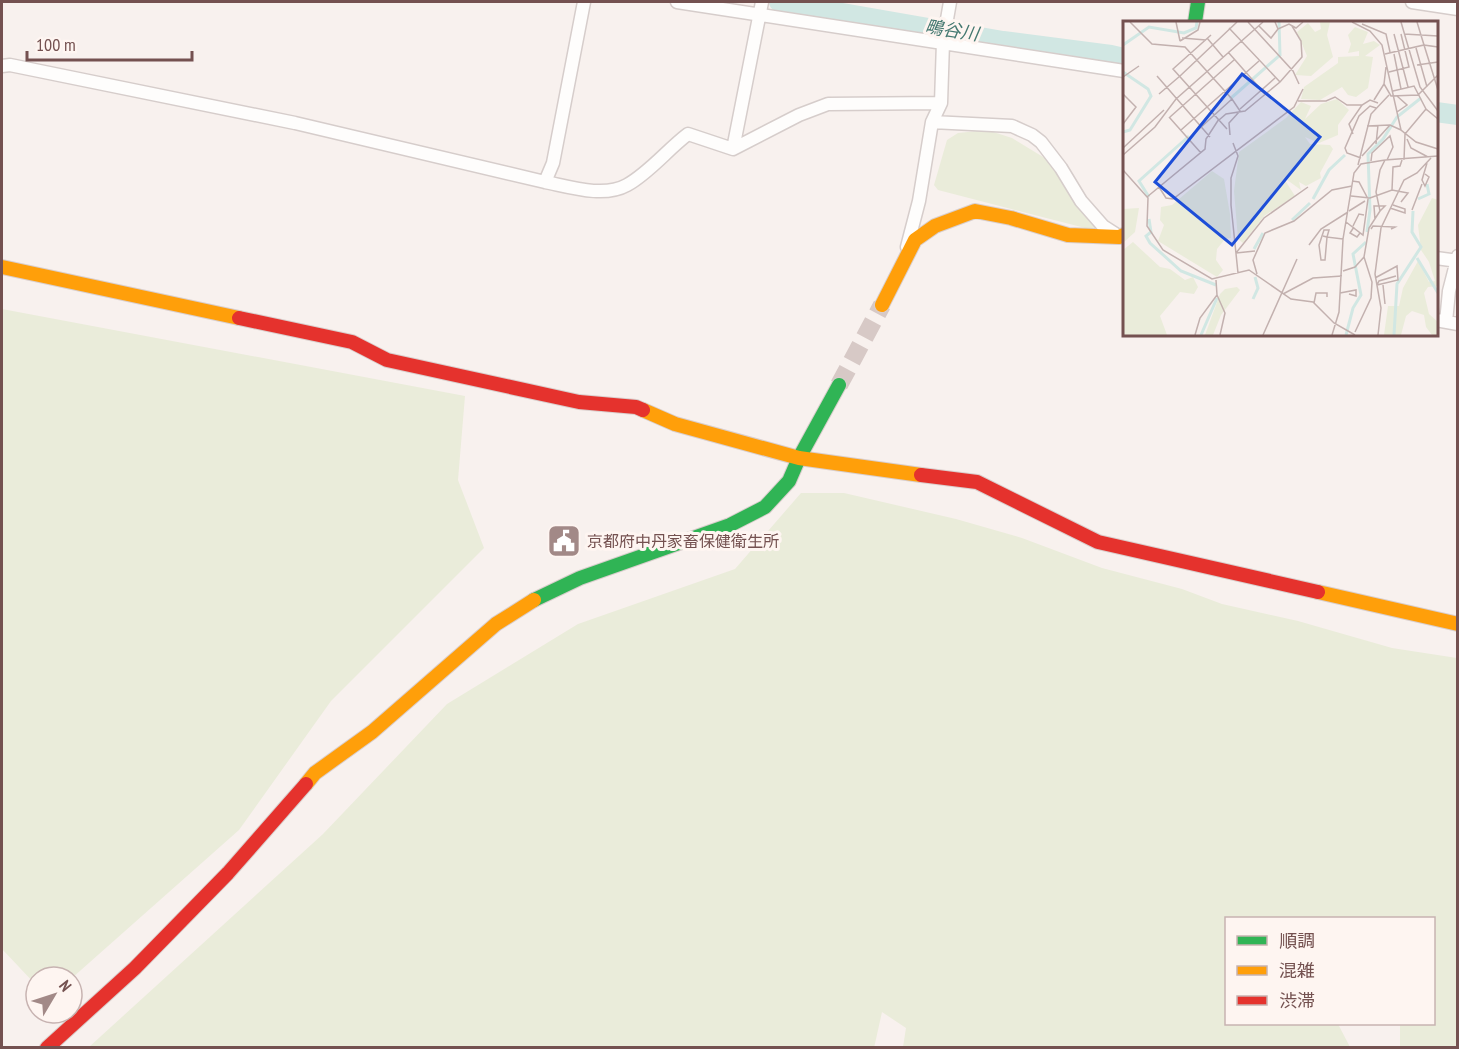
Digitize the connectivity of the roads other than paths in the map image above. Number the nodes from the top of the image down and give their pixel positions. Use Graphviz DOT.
graph roads {
  1 [pos="584,2"];
  2 [pos="677,2"];
  3 [pos="762,2"];
  4 [pos="951,2"];
  5 [pos="1198,2"];
  6 [pos="1412,2"];
  7 [pos="1458,9"];
  8 [pos="760,15"];
  9 [pos="1195,21"];
  10 [pos="943,42"];
  11 [pos="2,66"];
  12 [pos="1123,71"];
  13 [pos="941,103"];
  14 [pos="932,122"];
  15 [pos="733,149"];
  16 [pos="545,182"];
  17 [pos="1123,236"];
  18 [pos="1458,256"];
  19 [pos="1438,258"];
  20 [pos="903,261"];
  21 [pos="1457,261"];
  22 [pos="2,267"];
  23 [pos="882,305"];
  24 [pos="1447,322"];
  25 [pos="839,385"];
  26 [pos="799,458"];
  27 [pos="1458,624"];
  28 [pos="47,1047"];
  1 -- 16 [label="street"];
  2 -- 8 [label="street"];
  3 -- 8 [label="street"];
  4 -- 10 [label="street"];
  5 -- 9 [label="street"];
  6 -- 7 [label="street"];
  8 -- 10 [label="street"];
  8 -- 15 [label="street"];
  10 -- 12 [label="street"];
  10 -- 13 [label="street"];
  11 -- 16 [label="street"];
  13 -- 14 [label="street"];
  13 -- 15 [label="street"];
  14 -- 17 [label="street"];
  14 -- 20 [label="street"];
  15 -- 16 [label="street"];
  17 -- 20 [label="street"];
  18 -- 21 [label="street"];
  19 -- 21 [label="street"];
  20 -- 23 [label="street"];
  21 -- 24 [label="street"];
  22 -- 26 [label="street"];
  25 -- 26 [label="street"];
  26 -- 27 [label="street"];
  26 -- 28 [label="street"];
}
